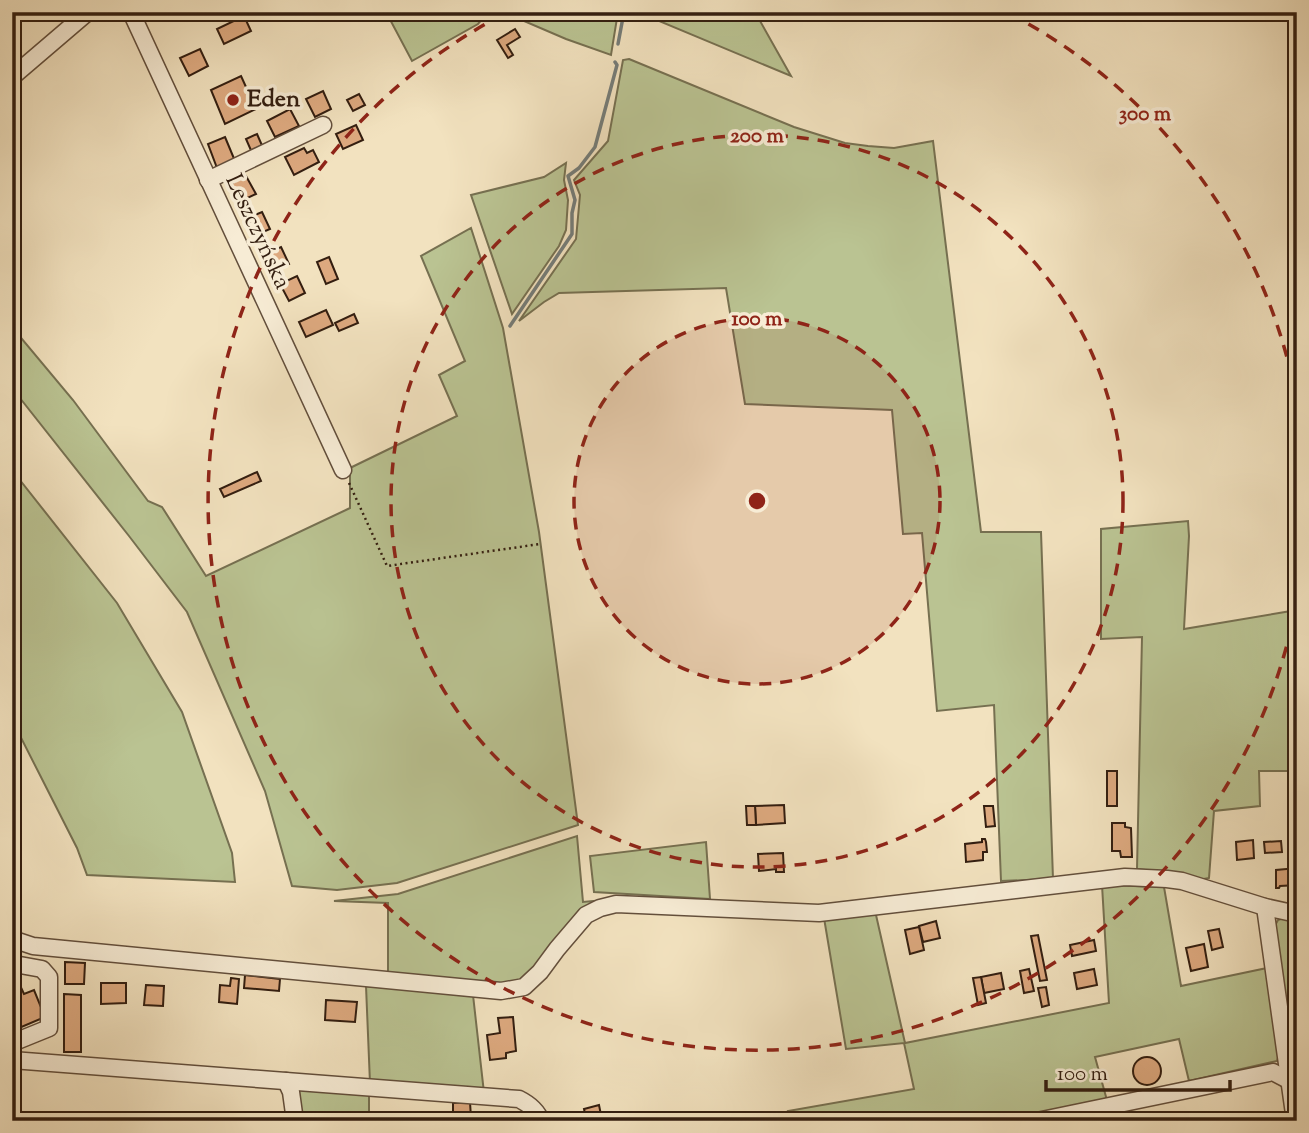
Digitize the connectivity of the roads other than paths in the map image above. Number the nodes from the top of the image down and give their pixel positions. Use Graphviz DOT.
graph roads {
  1 [pos="88,12"];
  2 [pos="131,12"];
  3 [pos="12,77"];
  4 [pos="323,125"];
  5 [pos="208,180"];
  6 [pos="343,470"];
  7 [pos="1265,907"];
  8 [pos="1297,914"];
  9 [pos="12,939"];
  10 [pos="12,968"];
  11 [pos="12,1043"];
  12 [pos="1286,1056"];
  13 [pos="12,1060"];
  14 [pos="1273,1072"];
  15 [pos="286,1081"];
  16 [pos="1290,1081"];
  17 [pos="295,1121"];
  18 [pos="541,1121"];
  19 [pos="1037,1121"];
  20 [pos="1295,1121"];
  1 -- 3 [label="street"];
  2 -- 5 [label="street, Leszczyńska"];
  4 -- 5 [label="street"];
  5 -- 6 [label="street, Leszczyńska"];
  7 -- 8 [label="street"];
  7 -- 9 [label="street"];
  7 -- 12 [label="street"];
  10 -- 11 [label="street"];
  12 -- 14 [label="street"];
  12 -- 16 [label="street"];
  13 -- 15 [label="street"];
  14 -- 16 [label="street"];
  14 -- 19 [label="street"];
  15 -- 17 [label="street"];
  15 -- 18 [label="street"];
  16 -- 20 [label="street"];
}
